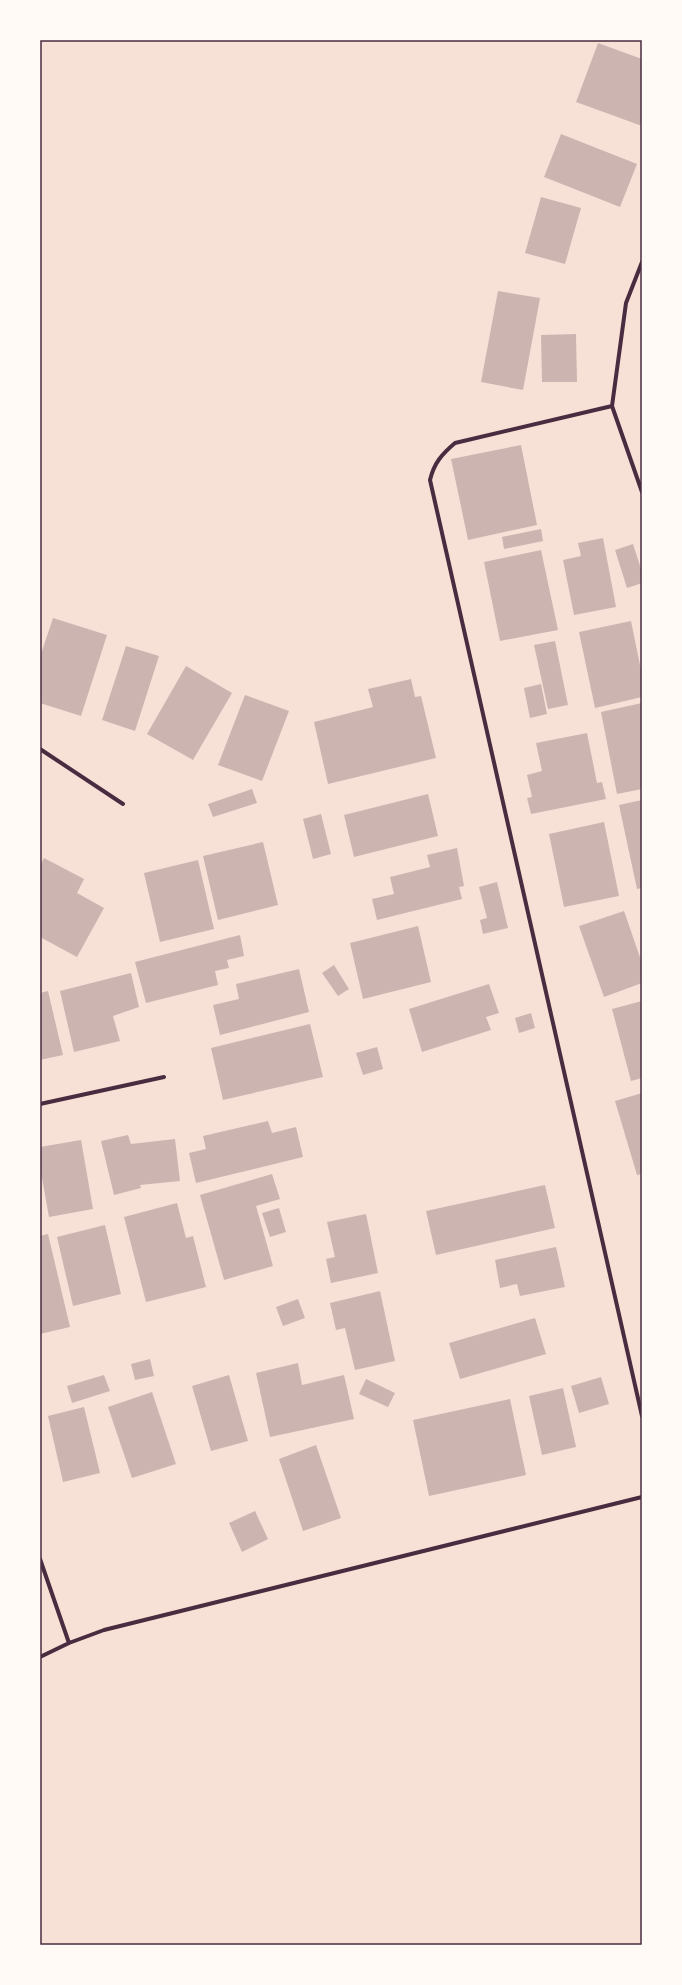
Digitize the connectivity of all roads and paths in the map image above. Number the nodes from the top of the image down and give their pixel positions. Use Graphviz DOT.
graph roads {
  1 [pos="642,262"];
  2 [pos="612,406"];
  3 [pos="642,492"];
  4 [pos="40,749"];
  5 [pos="123,804"];
  6 [pos="164,1077"];
  7 [pos="40,1104"];
  8 [pos="642,1416"];
  9 [pos="642,1497"];
  10 [pos="40,1559"];
  11 [pos="69,1643"];
  12 [pos="40,1657"];
  1 -- 2 [label="street"];
  2 -- 3 [label="street"];
  2 -- 8 [label="street"];
  4 -- 5 [label="street"];
  6 -- 7 [label="street"];
  9 -- 11 [label="street"];
  10 -- 11 [label="street"];
  11 -- 12 [label="street"];
}
